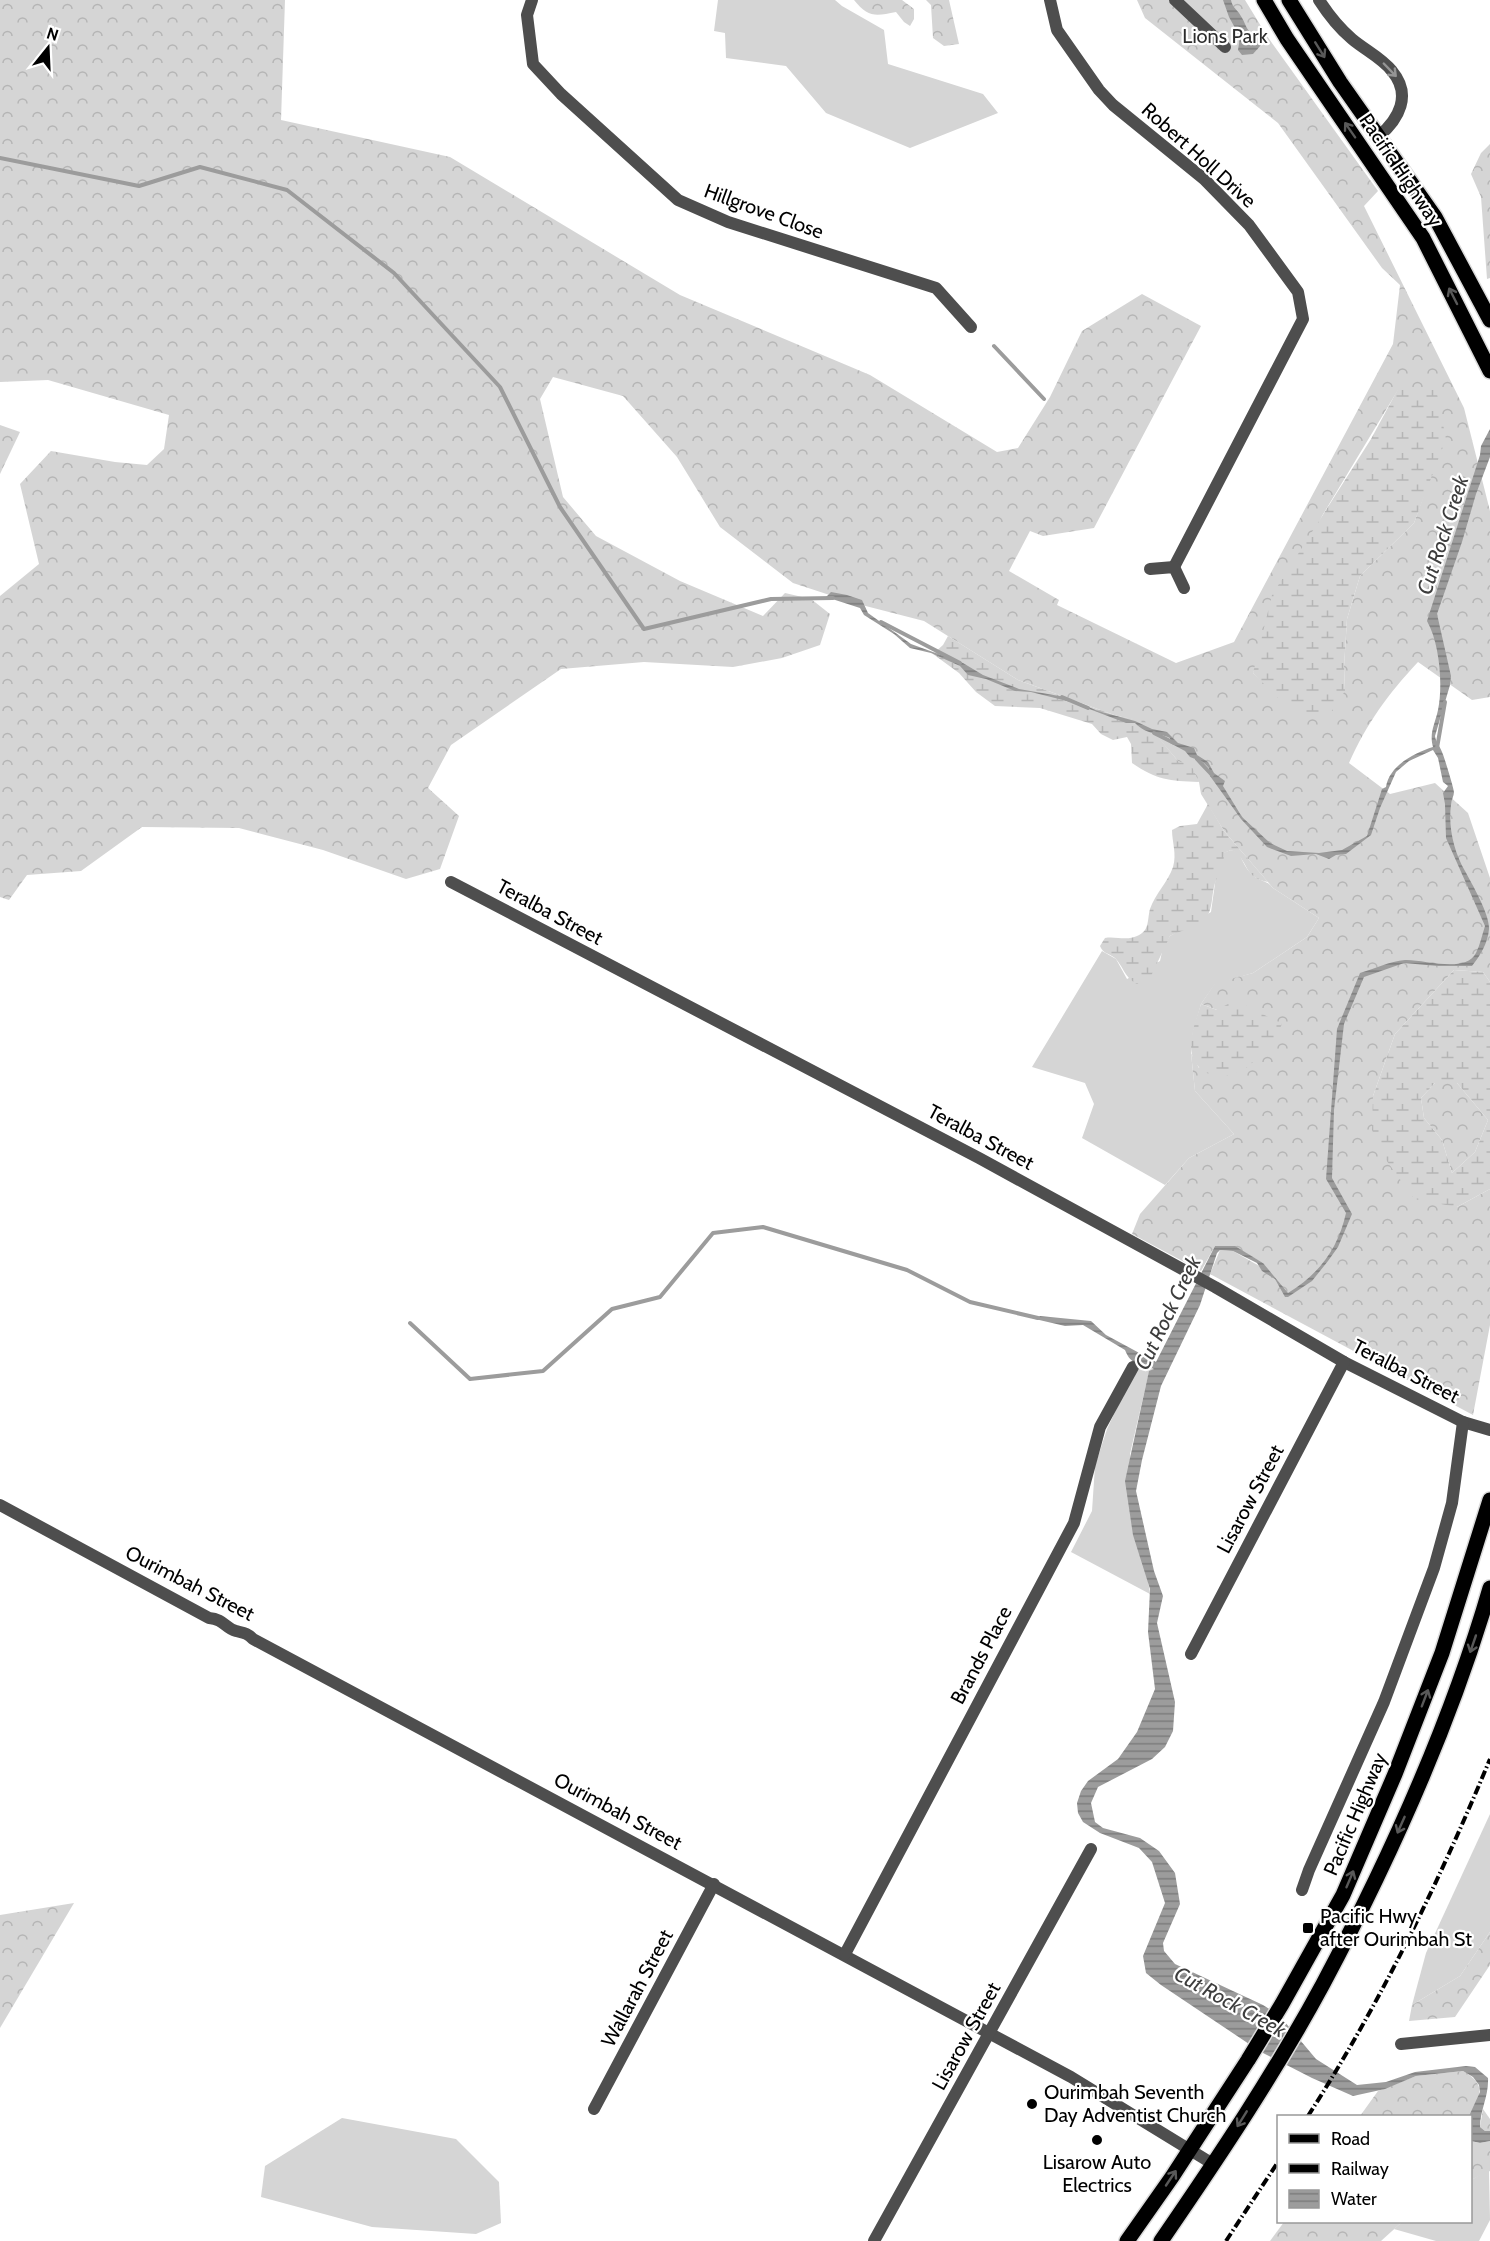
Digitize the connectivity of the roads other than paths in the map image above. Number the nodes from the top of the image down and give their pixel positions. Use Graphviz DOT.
graph roads {
  1 [pos="532,0"];
  2 [pos="1050,0"];
  3 [pos="1175,0"];
  4 [pos="1264,0"];
  5 [pos="1289,0"];
  6 [pos="1318,0"];
  7 [pos="1225,47"];
  8 [pos="1379,135"];
  9 [pos="1490,320"];
  10 [pos="970,327"];
  11 [pos="1490,371"];
  12 [pos="1174,567"];
  13 [pos="1150,569"];
  14 [pos="1184,588"];
  15 [pos="451,882"];
  16 [pos="1344,1362"];
  17 [pos="1133,1367"];
  18 [pos="1463,1422"];
  19 [pos="1490,1430"];
  20 [pos="1490,1500"];
  21 [pos="0,1505"];
  22 [pos="1490,1588"];
  23 [pos="1191,1654"];
  24 [pos="1091,1849"];
  25 [pos="714,1884"];
  26 [pos="1302,1890"];
  27 [pos="845,1954"];
  28 [pos="990,2033"];
  29 [pos="1490,2035"];
  30 [pos="1401,2044"];
  31 [pos="594,2109"];
  32 [pos="1190,2149"];
  33 [pos="1213,2164"];
  34 [pos="874,2241"];
  35 [pos="1127,2241"];
  36 [pos="1161,2241"];
  1 -- 10 [label="street, Hillgrove Close"];
  2 -- 12 [label="street, Robert Holl Drive"];
  3 -- 7 [label="street"];
  11 -- 4 [label="main road, Pacific Highway, one-way"];
  5 -- 8 [label="main road, Pacific Highway, one-way"];
  6 -- 8 [label="street, one-way"];
  8 -- 9 [label="main road, Pacific Highway"];
  12 -- 13 [label="street"];
  12 -- 14 [label="street"];
  15 -- 16 [label="street, Teralba Street"];
  16 -- 18 [label="street, Teralba Street"];
  16 -- 23 [label="street, Lisarow Street"];
  17 -- 27 [label="street, Brands Place"];
  18 -- 19 [label="street, Teralba Street"];
  18 -- 26 [label="street, Pacific Highway"];
  32 -- 20 [label="main road, Pacific Highway, one-way"];
  21 -- 25 [label="street, Ourimbah Street"];
  22 -- 33 [label="main road, one-way"];
  24 -- 28 [label="street, Lisarow Street"];
  25 -- 27 [label="street, Ourimbah Street"];
  25 -- 31 [label="street, Wallarah Street"];
  27 -- 28 [label="street, Ourimbah Street"];
  28 -- 32 [label="street, Ourimbah Street"];
  28 -- 34 [label="street, Lisarow Street"];
  29 -- 30 [label="street"];
  32 -- 33 [label="street, Ourimbah Street"];
  35 -- 32 [label="main road, Pacific Highway, one-way"];
  33 -- 36 [label="main road"];
}
